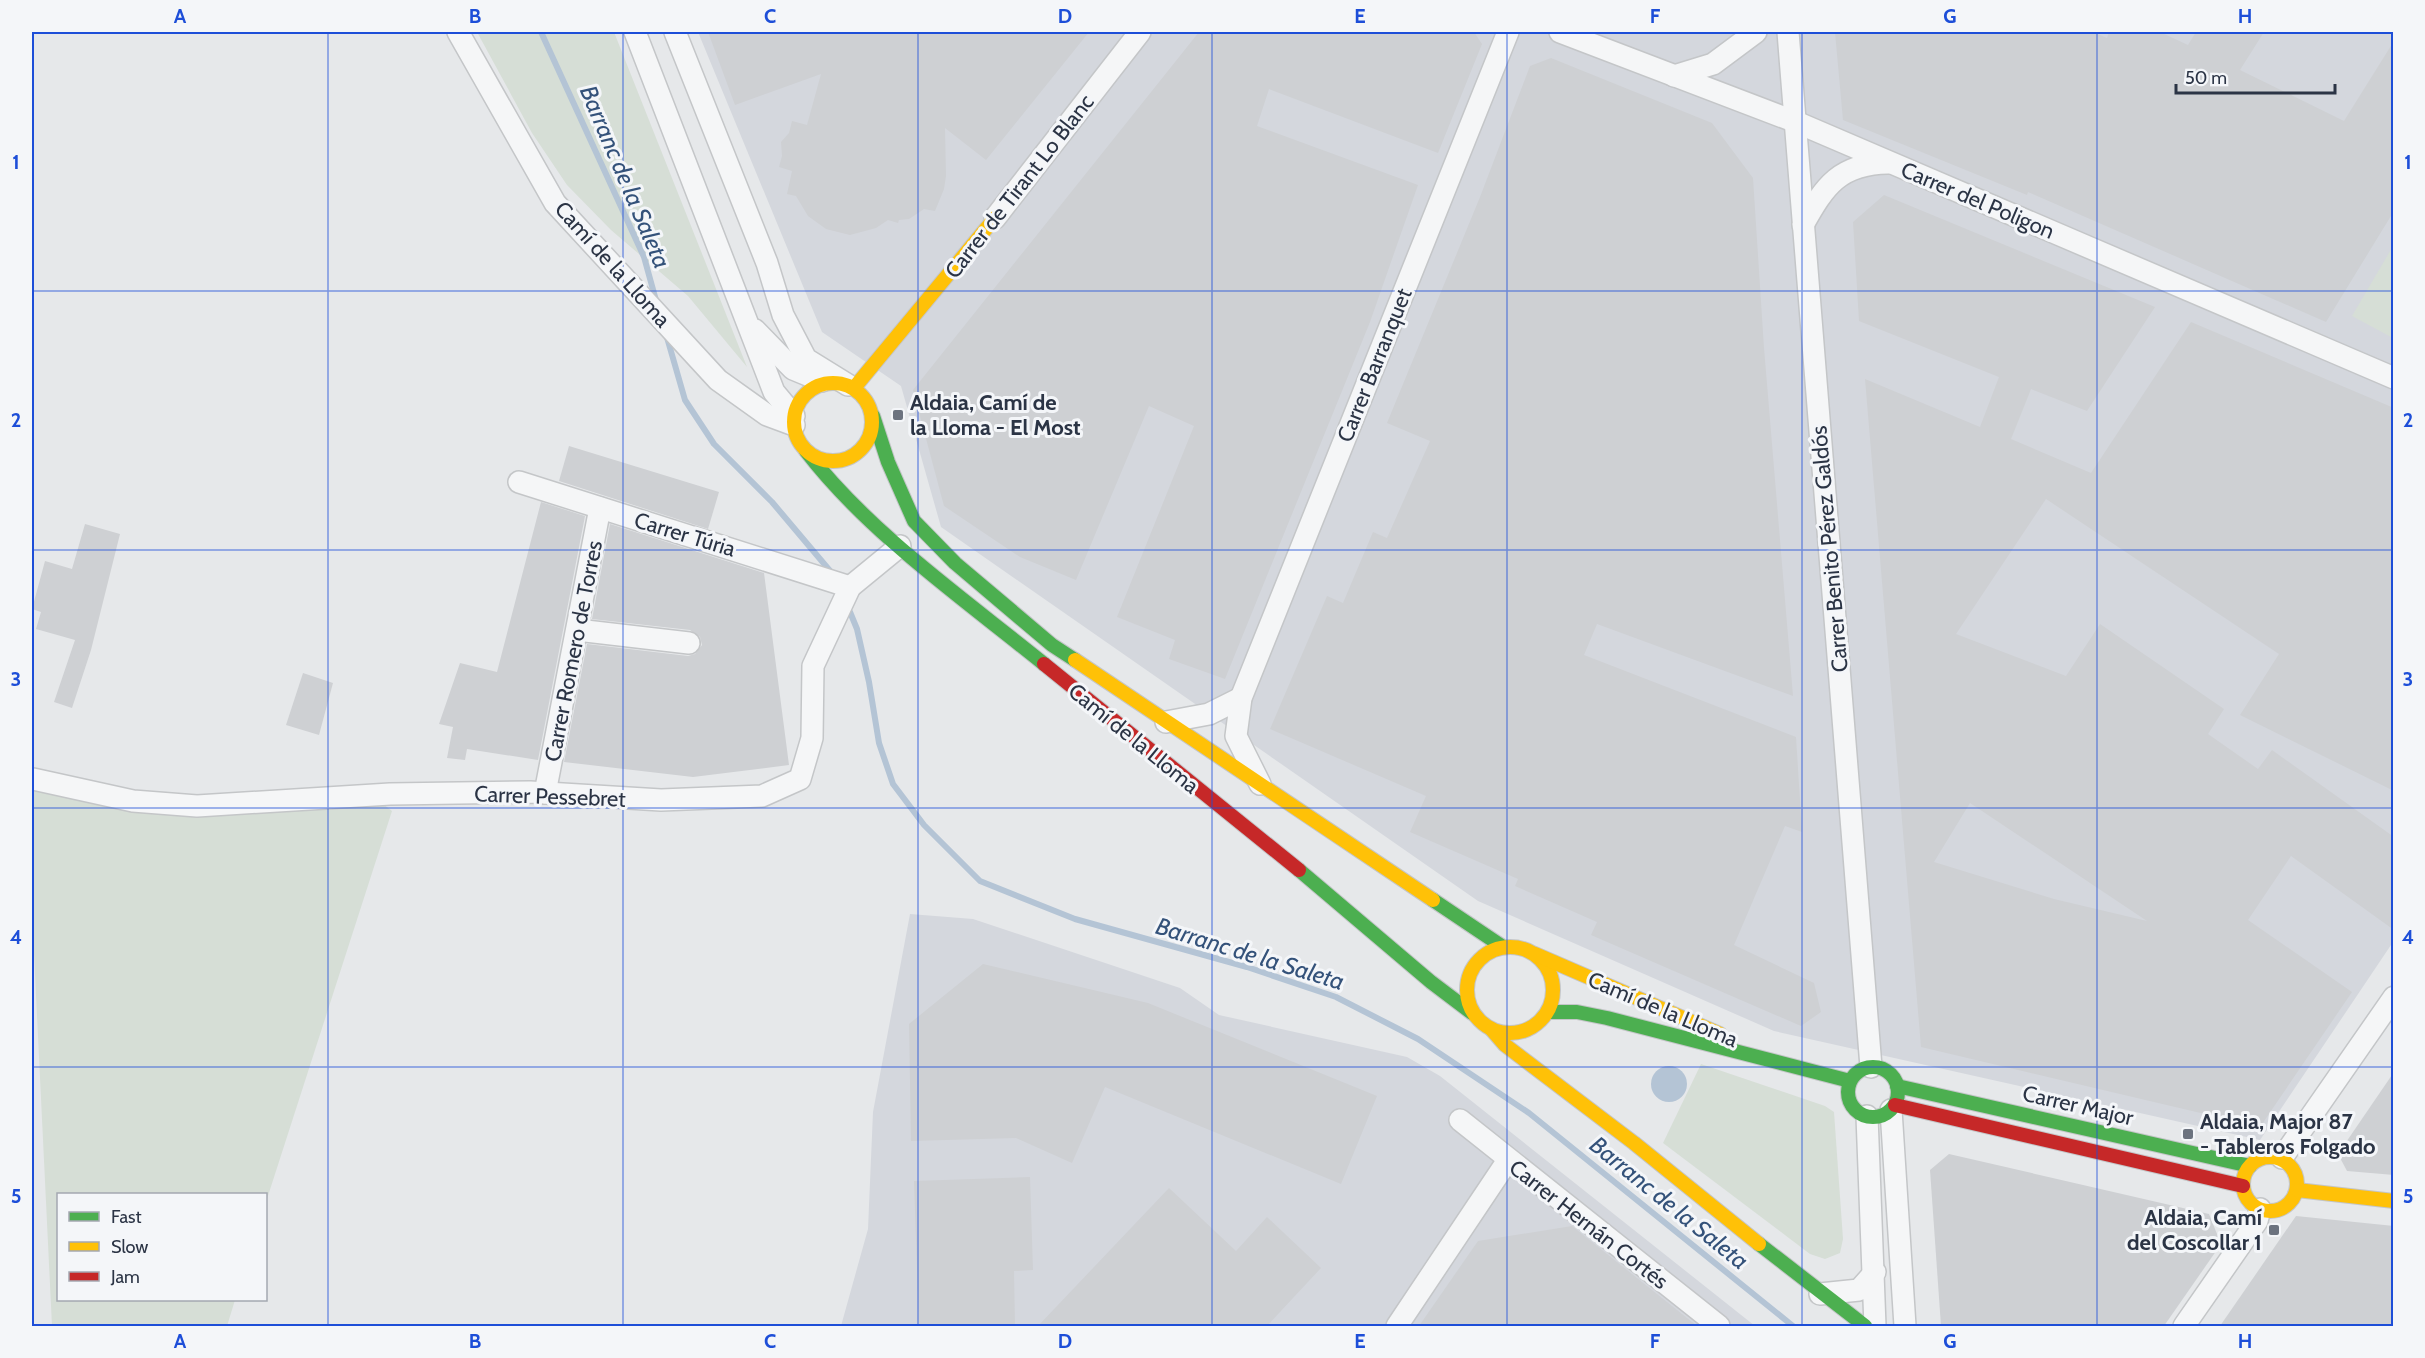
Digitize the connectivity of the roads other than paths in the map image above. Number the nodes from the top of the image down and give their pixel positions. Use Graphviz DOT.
graph roads {
  1 [pos="458,32"];
  2 [pos="634,32"];
  3 [pos="675,32"];
  4 [pos="1140,32"];
  5 [pos="1508,32"];
  6 [pos="1560,32"];
  7 [pos="1756,32"];
  8 [pos="1788,32"];
  9 [pos="1674,76"];
  10 [pos="1796,122"];
  11 [pos="1890,162"];
  12 [pos="995,218"];
  13 [pos="1803,225"];
  14 [pos="750,325"];
  15 [pos="896,340"];
  16 [pos="2394,378"];
  17 [pos="826,383"];
  18 [pos="851,387"];
  19 [pos="873,399"];
  20 [pos="794,420"];
  21 [pos="806,451"];
  22 [pos="519,482"];
  23 [pos="600,508"];
  24 [pos="900,546"];
  25 [pos="850,587"];
  26 [pos="577,630"];
  27 [pos="689,643"];
  28 [pos="1241,698"];
  29 [pos="1166,722"];
  30 [pos="33,779"];
  31 [pos="1262,787"];
  32 [pos="545,793"];
  33 [pos="1503,947"];
  34 [pos="1535,954"];
  35 [pos="2394,997"];
  36 [pos="1548,1012"];
  37 [pos="1472,1013"];
  38 [pos="1492,1030"];
  39 [pos="1554,1063"];
  40 [pos="1791,1064"];
  41 [pos="1871,1067"];
  42 [pos="1850,1081"];
  43 [pos="1897,1086"];
  44 [pos="1893,1107"];
  45 [pos="1866,1116"];
  46 [pos="1460,1120"];
  47 [pos="1634,1143"];
  48 [pos="2282,1158"];
  49 [pos="1508,1160"];
  50 [pos="2250,1166"];
  51 [pos="2243,1186"];
  52 [pos="2297,1190"];
  53 [pos="2394,1201"];
  54 [pos="2260,1209"];
  55 [pos="1875,1272"];
  56 [pos="1821,1294"];
  57 [pos="1397,1326"];
  58 [pos="1719,1326"];
  59 [pos="1865,1326"];
  60 [pos="1875,1326"];
  61 [pos="1905,1326"];
  62 [pos="2184,1326"];
  1 -- 20 [label="street, Camí de la Lloma"];
  2 -- 14 [label="street"];
  3 -- 18 [label="street"];
  4 -- 12 [label="street, Carrer de Tirant Lo Blanc"];
  5 -- 28 [label="street, Carrer Barranquet"];
  6 -- 9 [label="street, Carrer del Poligon"];
  7 -- 9 [label="street"];
  8 -- 10 [label="street, Carrer Benito Pérez Galdós"];
  9 -- 10 [label="street, Carrer del Poligon"];
  10 -- 11 [label="street, Carrer del Poligon"];
  10 -- 13 [label="street, Carrer Benito Pérez Galdós"];
  11 -- 13 [label="street"];
  11 -- 16 [label="street, Carrer del Poligon"];
  12 -- 15 [label="street, Carrer de Tirant Lo Blanc"];
  13 -- 41 [label="street, Carrer Benito Pérez Galdós"];
  14 -- 17 [label="street"];
  14 -- 20 [label="street"];
  15 -- 18 [label="street, Carrer de Tirant Lo Blanc"];
  15 -- 19 [label="street, Carrer de Tirant Lo Blanc"];
  17 -- 18 [label="street"];
  17 -- 20 [label="street"];
  18 -- 19 [label="street"];
  19 -- 21 [label="street"];
  19 -- 29 [label="street, Camí de la Lloma"];
  20 -- 21 [label="street"];
  21 -- 24 [label="street, Camí de la Lloma"];
  22 -- 23 [label="street, Carrer Túria"];
  23 -- 25 [label="street, Carrer Túria"];
  23 -- 26 [label="street, Carrer Romero de Torres"];
  24 -- 25 [label="street, Carrer Pessebret"];
  24 -- 37 [label="street, Camí de la Lloma"];
  25 -- 32 [label="street, Carrer Pessebret"];
  26 -- 27 [label="street"];
  26 -- 32 [label="street, Carrer Romero de Torres"];
  28 -- 29 [label="street"];
  28 -- 31 [label="street, Carrer Barranquet"];
  29 -- 31 [label="street, Camí de la Lloma"];
  30 -- 32 [label="street, Carrer Pessebret"];
  31 -- 33 [label="street, Camí de la Lloma"];
  33 -- 34 [label="street"];
  33 -- 37 [label="street"];
  34 -- 36 [label="street"];
  34 -- 40 [label="street, Camí de la Lloma"];
  35 -- 48 [label="street"];
  36 -- 38 [label="street"];
  36 -- 40 [label="street, Camí de la Lloma"];
  37 -- 38 [label="street"];
  38 -- 47 [label="street"];
  39 -- 47 [label="street"];
  40 -- 42 [label="street, Camí de la Lloma"];
  41 -- 42 [label="street"];
  41 -- 43 [label="street"];
  42 -- 45 [label="street"];
  43 -- 44 [label="street"];
  43 -- 50 [label="street, Carrer Major"];
  44 -- 45 [label="street"];
  44 -- 51 [label="street, Carrer Major"];
  44 -- 61 [label="street"];
  45 -- 55 [label="street"];
  46 -- 49 [label="street, Carrer Hernán Cortés"];
  47 -- 56 [label="street"];
  48 -- 50 [label="street"];
  48 -- 52 [label="street"];
  49 -- 57 [label="street"];
  49 -- 58 [label="street, Carrer Hernán Cortés"];
  50 -- 51 [label="street"];
  51 -- 54 [label="street"];
  52 -- 53 [label="street"];
  52 -- 54 [label="street"];
  54 -- 62 [label="street"];
  55 -- 56 [label="street"];
  55 -- 60 [label="street"];
  56 -- 59 [label="street"];
}
